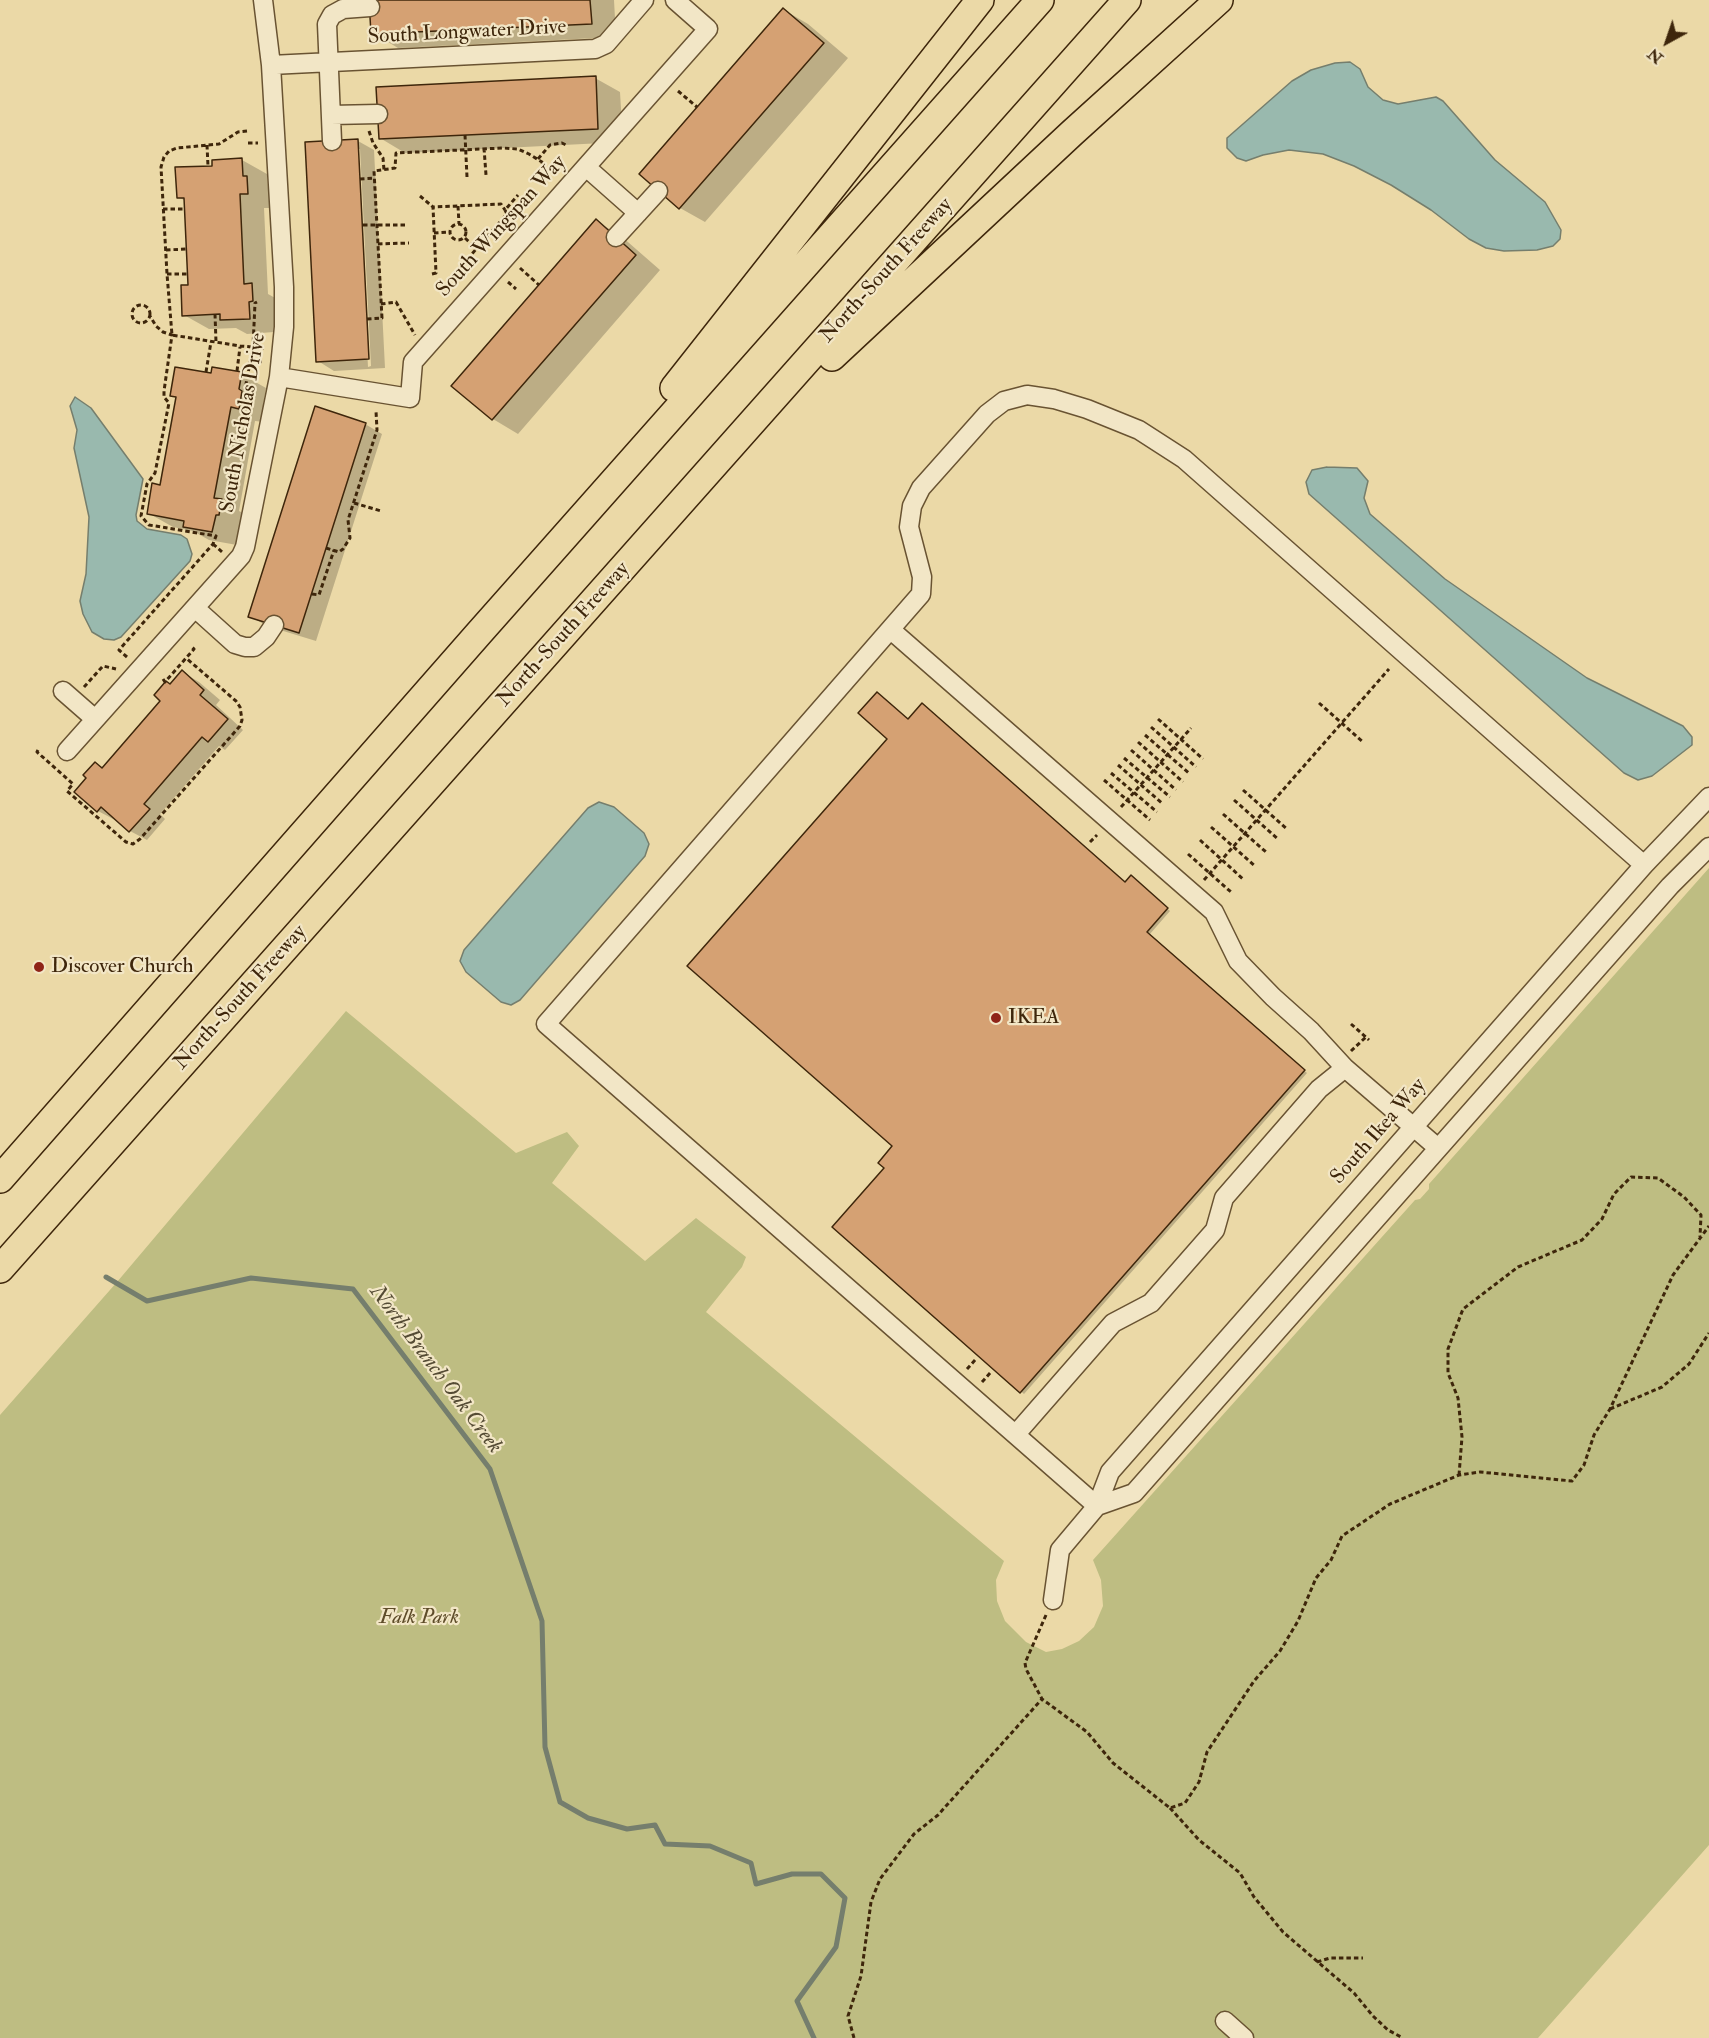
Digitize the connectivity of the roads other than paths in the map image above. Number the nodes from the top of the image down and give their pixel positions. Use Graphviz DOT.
graph roads {
  1 [pos="263,0"];
  2 [pos="644,0"];
  3 [pos="675,0"];
  4 [pos="980,0"];
  5 [pos="1040,0"];
  6 [pos="1127,0"];
  7 [pos="1219,0"];
  8 [pos="370,7"];
  9 [pos="329,62"];
  10 [pos="271,65"];
  11 [pos="378,114"];
  12 [pos="331,116"];
  13 [pos="332,141"];
  14 [pos="586,167"];
  15 [pos="658,190"];
  16 [pos="638,213"];
  17 [pos="616,237"];
  18 [pos="279,377"];
  19 [pos="707,475"];
  20 [pos="195,608"];
  21 [pos="274,625"];
  22 [pos="891,630"];
  23 [pos="480,632"];
  24 [pos="68,695"];
  25 [pos="96,719"];
  26 [pos="67,751"];
  27 [pos="1709,797"];
  28 [pos="1709,847"];
  29 [pos="1644,865"];
  30 [pos="1345,1068"];
  31 [pos="1414,1127"];
  32 [pos="1438,1148"];
  33 [pos="0,1179"];
  34 [pos="0,1269"];
  35 [pos="1016,1434"];
  36 [pos="1097,1506"];
  37 [pos="1053,1600"];
  38 [pos="1225,2021"];
  39 [pos="1244,2038"];
  1 -- 10 [label="street, South Nicholas Drive"];
  2 -- 9 [label="street, South Longwater Drive"];
  3 -- 14 [label="street, South Wingspan Way"];
  4 -- 23 [label="highway"];
  5 -- 23 [label="highway"];
  6 -- 19 [label="highway, North-South Freeway"];
  7 -- 19 [label="highway"];
  8 -- 9 [label="street"];
  9 -- 10 [label="street, South Longwater Drive"];
  9 -- 12 [label="street"];
  10 -- 18 [label="street, South Nicholas Drive"];
  11 -- 12 [label="street"];
  12 -- 13 [label="street"];
  14 -- 16 [label="street"];
  14 -- 18 [label="street, South Wingspan Way"];
  15 -- 16 [label="street"];
  16 -- 17 [label="street"];
  18 -- 20 [label="street, South Nicholas Drive"];
  19 -- 34 [label="highway, North-South Freeway"];
  20 -- 21 [label="street"];
  20 -- 25 [label="street, South Nicholas Drive"];
  22 -- 29 [label="street"];
  22 -- 30 [label="street"];
  22 -- 35 [label="street"];
  23 -- 33 [label="highway"];
  24 -- 25 [label="street"];
  25 -- 26 [label="street, South Nicholas Drive"];
  27 -- 29 [label="street, South Ikea Way"];
  28 -- 32 [label="street"];
  29 -- 31 [label="street, South Ikea Way"];
  30 -- 31 [label="street"];
  30 -- 35 [label="street"];
  31 -- 32 [label="street"];
  31 -- 36 [label="street, South Ikea Way"];
  32 -- 36 [label="street"];
  35 -- 36 [label="street"];
  36 -- 37 [label="street, South Ikea Way"];
  38 -- 39 [label="street"];
}
